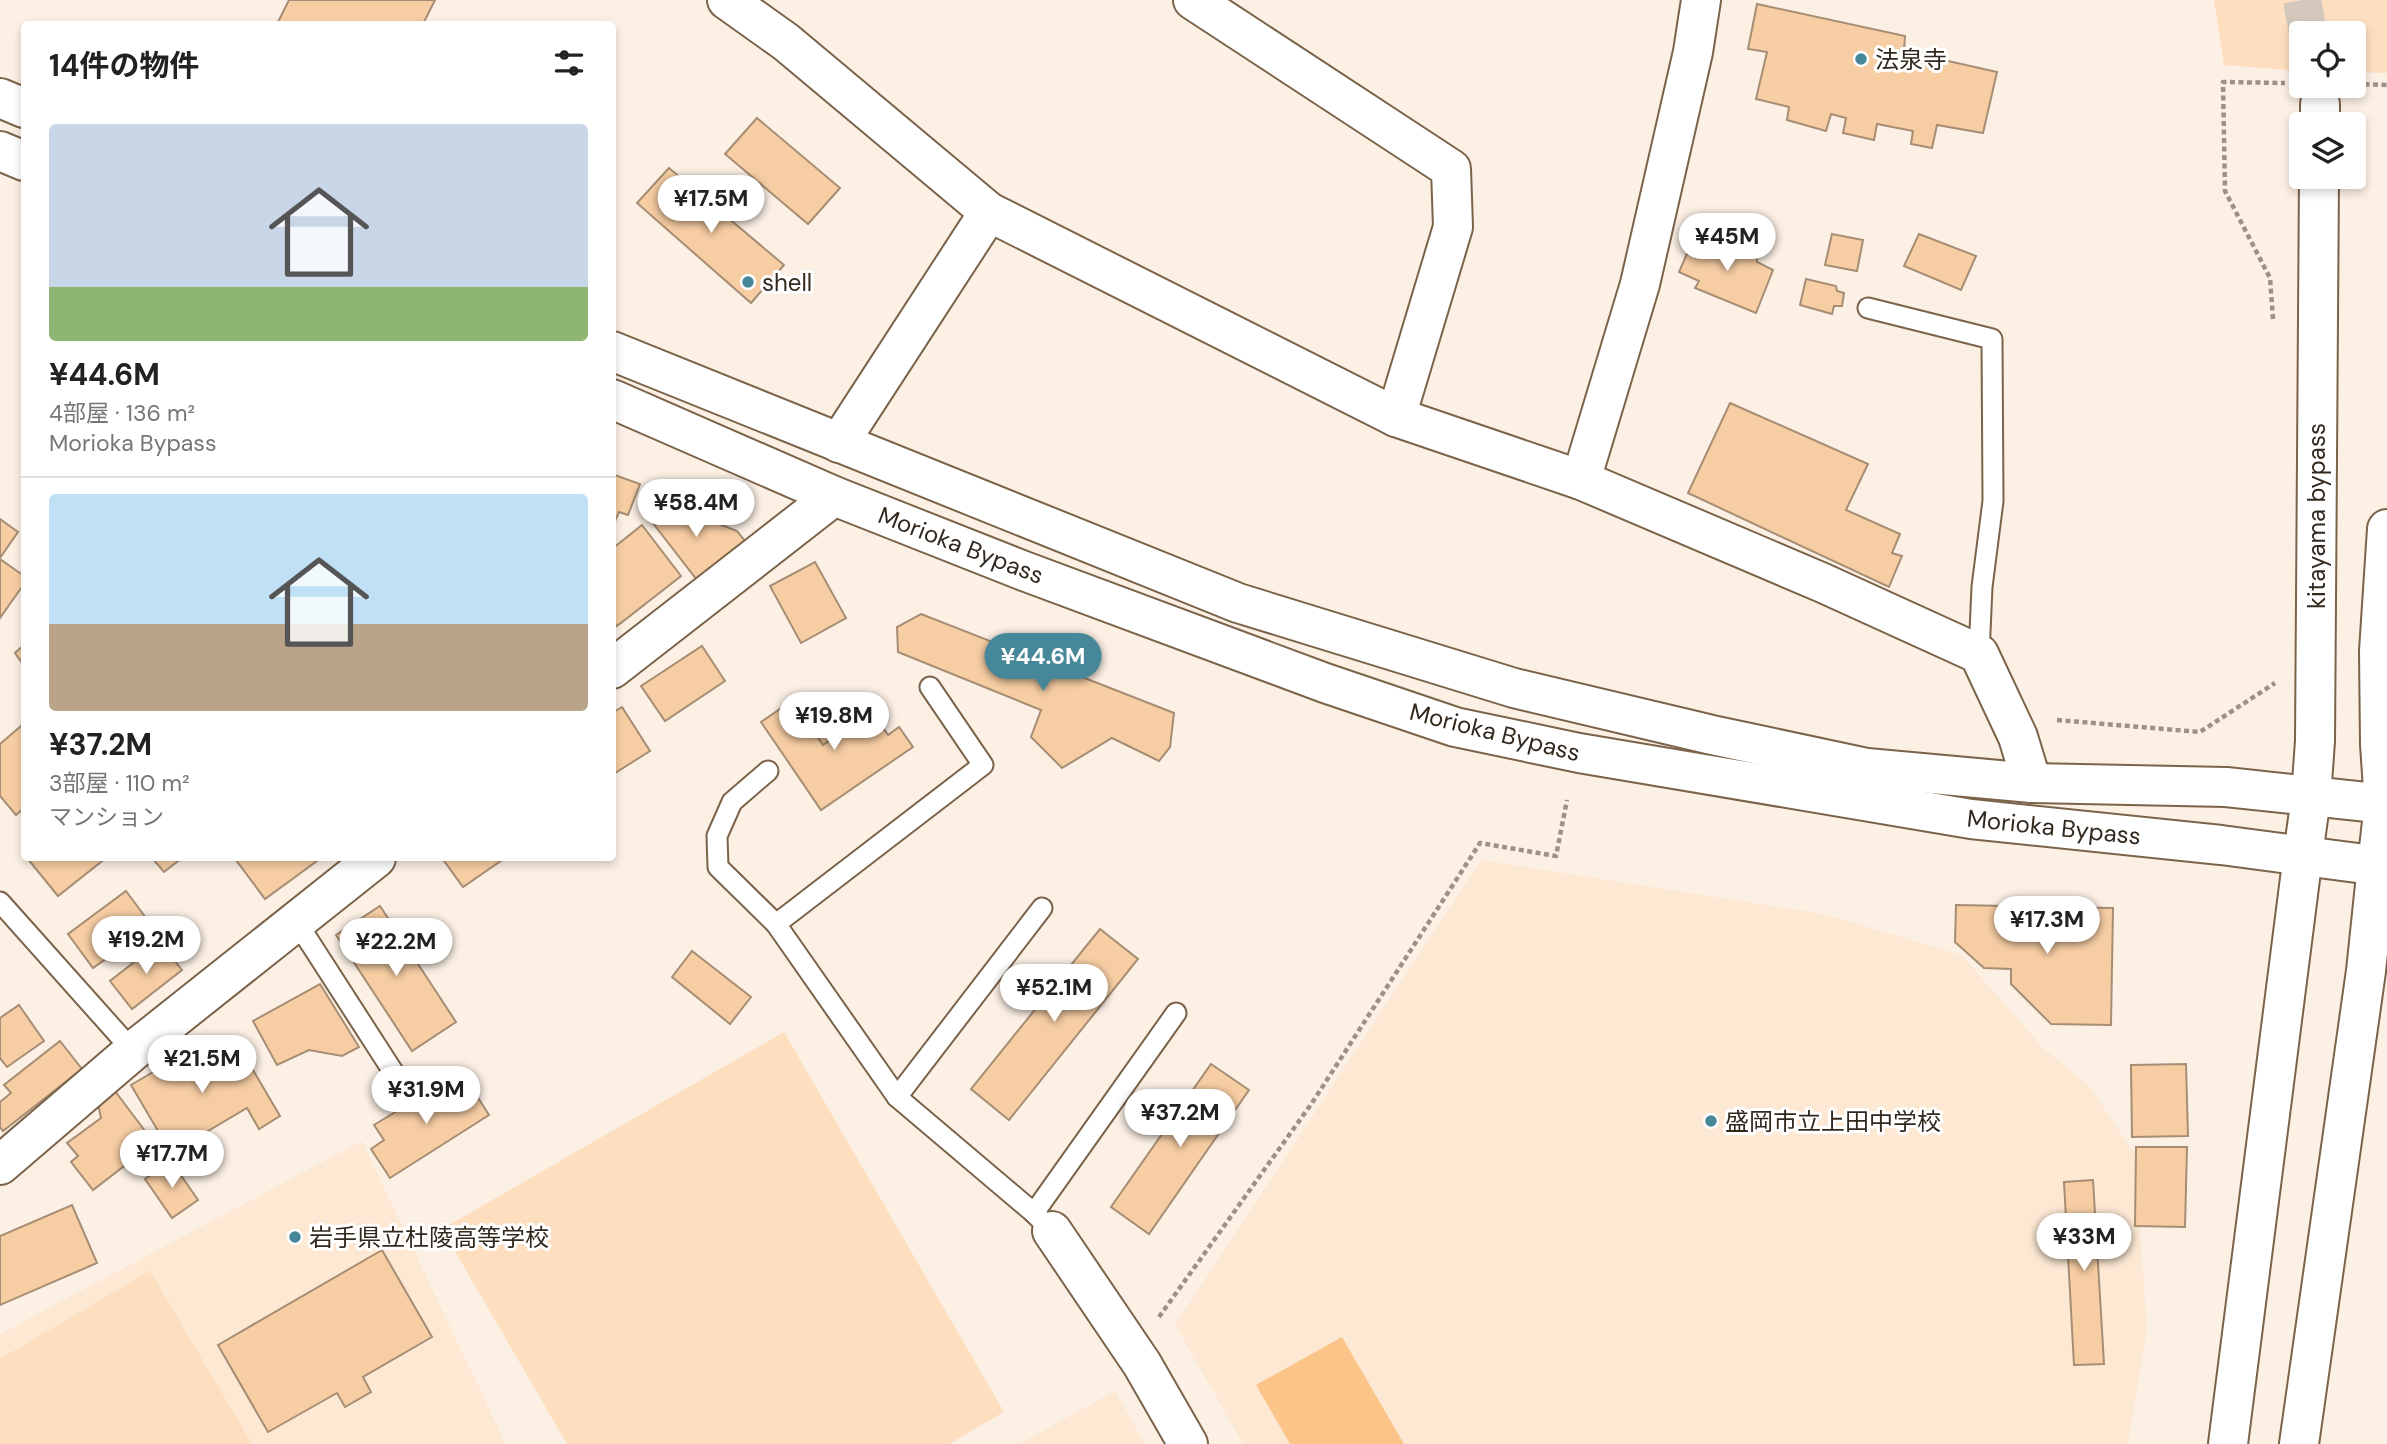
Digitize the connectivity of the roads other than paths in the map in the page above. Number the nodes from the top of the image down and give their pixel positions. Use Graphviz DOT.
graph roads {
  1 [pos="727,0"];
  2 [pos="1193,0"];
  3 [pos="1701,0"];
  4 [pos="0,98"];
  5 [pos="21,107"];
  6 [pos="0,151"];
  7 [pos="21,160"];
  8 [pos="2319,189"];
  9 [pos="989,212"];
  10 [pos="1868,308"];
  11 [pos="616,353"];
  12 [pos="616,401"];
  13 [pos="1396,417"];
  14 [pos="839,443"];
  15 [pos="1581,480"];
  16 [pos="834,496"];
  17 [pos="2387,529"];
  18 [pos="1979,654"];
  19 [pos="616,666"];
  20 [pos="930,687"];
  21 [pos="768,771"];
  22 [pos="2032,783"];
  23 [pos="2311,797"];
  24 [pos="2386,804"];
  25 [pos="2303,855"];
  26 [pos="372,861"];
  27 [pos="2382,867"];
  28 [pos="0,902"];
  29 [pos="1042,908"];
  30 [pos="296,921"];
  31 [pos="776,924"];
  32 [pos="1176,1013"];
  33 [pos="133,1051"];
  34 [pos="401,1084"];
  35 [pos="897,1097"];
  36 [pos="0,1165"];
  37 [pos="1043,1222"];
  38 [pos="1180,1441"];
  39 [pos="2228,1444"];
  40 [pos="2299,1444"];
  1 -- 9 [label="main road"];
  2 -- 13 [label="main road"];
  3 -- 15 [label="main road"];
  4 -- 5 [label="main road"];
  6 -- 7 [label="main road"];
  8 -- 23 [label="main road, kitayama bypass"];
  9 -- 13 [label="main road"];
  9 -- 14 [label="main road"];
  10 -- 18 [label="lane"];
  11 -- 14 [label="main road, Morioka Bypass"];
  12 -- 16 [label="main road, Morioka Bypass"];
  13 -- 15 [label="main road"];
  14 -- 22 [label="main road, Morioka Bypass"];
  15 -- 18 [label="main road"];
  16 -- 19 [label="main road"];
  16 -- 25 [label="main road, Morioka Bypass"];
  17 -- 24 [label="main road"];
  18 -- 22 [label="main road"];
  20 -- 31 [label="lane"];
  21 -- 31 [label="lane"];
  22 -- 23 [label="main road, Morioka Bypass"];
  23 -- 24 [label="main road, Morioka Bypass"];
  23 -- 25 [label="main road, kitayama bypass"];
  24 -- 27 [label="main road"];
  25 -- 27 [label="main road, Morioka Bypass"];
  25 -- 39 [label="main road, kitayama bypass"];
  26 -- 30 [label="main road"];
  27 -- 40 [label="main road"];
  28 -- 33 [label="lane"];
  29 -- 35 [label="lane"];
  30 -- 33 [label="main road"];
  30 -- 34 [label="lane"];
  31 -- 35 [label="lane"];
  32 -- 37 [label="lane"];
  33 -- 36 [label="main road"];
  35 -- 37 [label="lane"];
  37 -- 38 [label="main road"];
}
